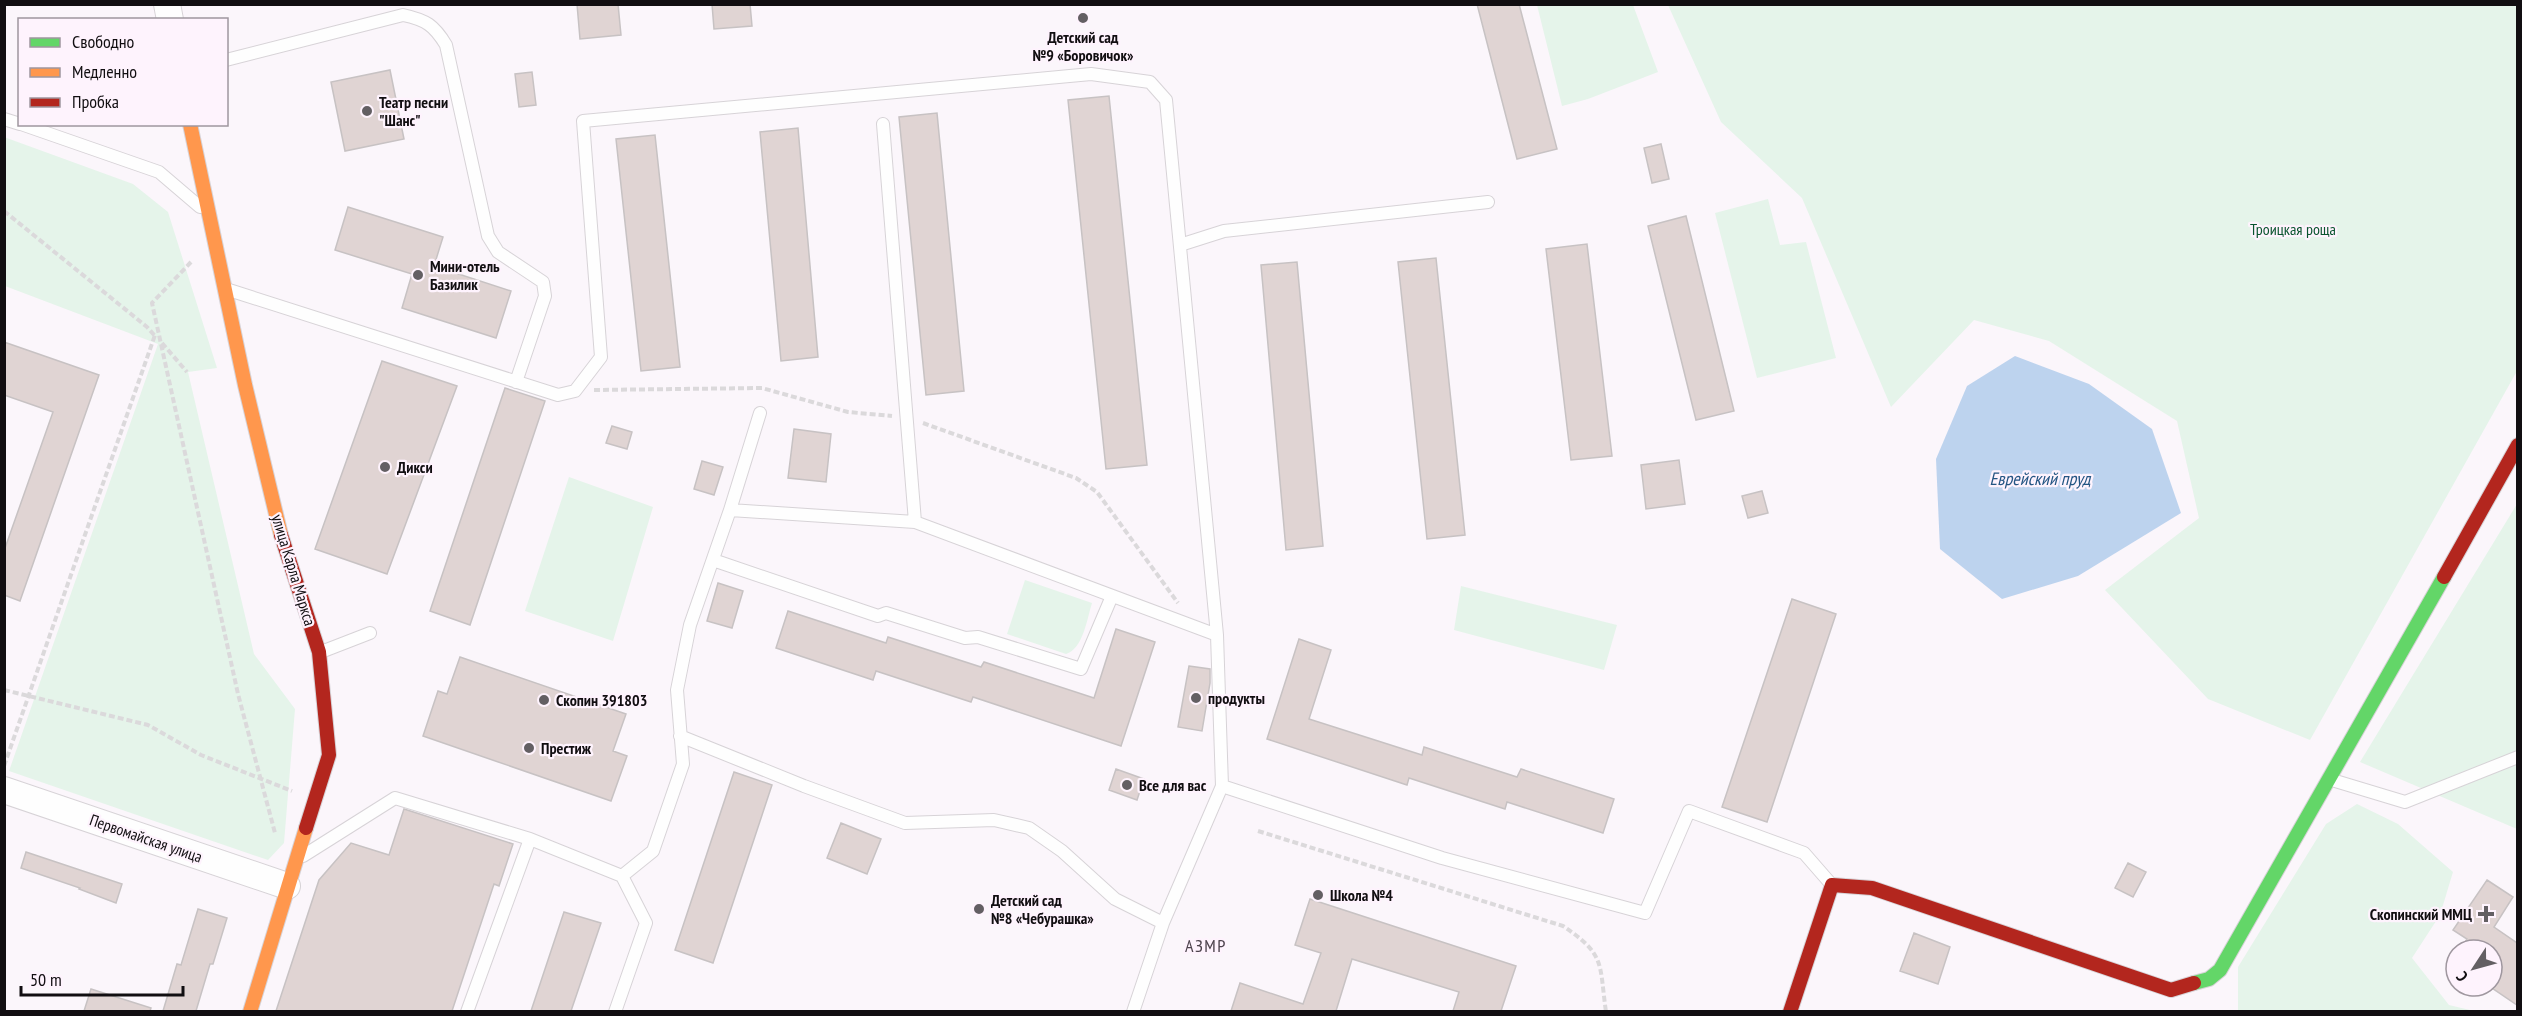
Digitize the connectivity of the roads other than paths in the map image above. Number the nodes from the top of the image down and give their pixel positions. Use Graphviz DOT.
graph roads {
  1 [pos="228,59"];
  2 [pos="883,124"];
  3 [pos="26,126"];
  4 [pos="190,126"];
  5 [pos="1488,202"];
  6 [pos="207,213"];
  7 [pos="1180,245"];
  8 [pos="224,289"];
  9 [pos="516,382"];
  10 [pos="760,413"];
  11 [pos="2517,445"];
  12 [pos="730,510"];
  13 [pos="915,522"];
  14 [pos="713,560"];
  15 [pos="1112,596"];
  16 [pos="370,633"];
  17 [pos="1218,635"];
  18 [pos="319,652"];
  19 [pos="680,736"];
  20 [pos="2517,757"];
  21 [pos="2331,780"];
  22 [pos="1222,786"];
  23 [pos="4,790"];
  24 [pos="530,839"];
  25 [pos="295,861"];
  26 [pos="622,876"];
  27 [pos="1832,885"];
  28 [pos="287,886"];
  29 [pos="1163,923"];
  30 [pos="250,1011"];
  31 [pos="467,1011"];
  32 [pos="615,1011"];
  33 [pos="1133,1011"];
  34 [pos="1790,1011"];
  1 -- 9 [label="lane"];
  2 -- 13 [label="lane"];
  3 -- 6 [label="lane"];
  4 -- 6 [label="street, улица Карла Маркса"];
  5 -- 7 [label="lane"];
  6 -- 8 [label="street, улица Карла Маркса"];
  7 -- 9 [label="lane"];
  7 -- 17 [label="lane"];
  8 -- 9 [label="lane"];
  8 -- 18 [label="street, улица Карла Маркса"];
  10 -- 12 [label="lane"];
  11 -- 21 [label="street"];
  12 -- 13 [label="lane"];
  12 -- 14 [label="lane"];
  13 -- 15 [label="lane"];
  14 -- 15 [label="lane"];
  14 -- 19 [label="lane"];
  15 -- 17 [label="lane"];
  16 -- 18 [label="lane"];
  17 -- 22 [label="lane"];
  18 -- 25 [label="street, улица Карла Маркса"];
  19 -- 26 [label="lane"];
  19 -- 29 [label="lane"];
  20 -- 21 [label="lane"];
  21 -- 27 [label="street"];
  22 -- 27 [label="lane"];
  22 -- 29 [label="lane"];
  23 -- 28 [label="street, Первомайская улица"];
  24 -- 25 [label="lane"];
  24 -- 26 [label="lane"];
  24 -- 31 [label="lane"];
  25 -- 28 [label="street, улица Карла Маркса"];
  26 -- 32 [label="lane"];
  27 -- 34 [label="street"];
  28 -- 30 [label="street, улица Карла Маркса"];
  29 -- 33 [label="lane"];
}
